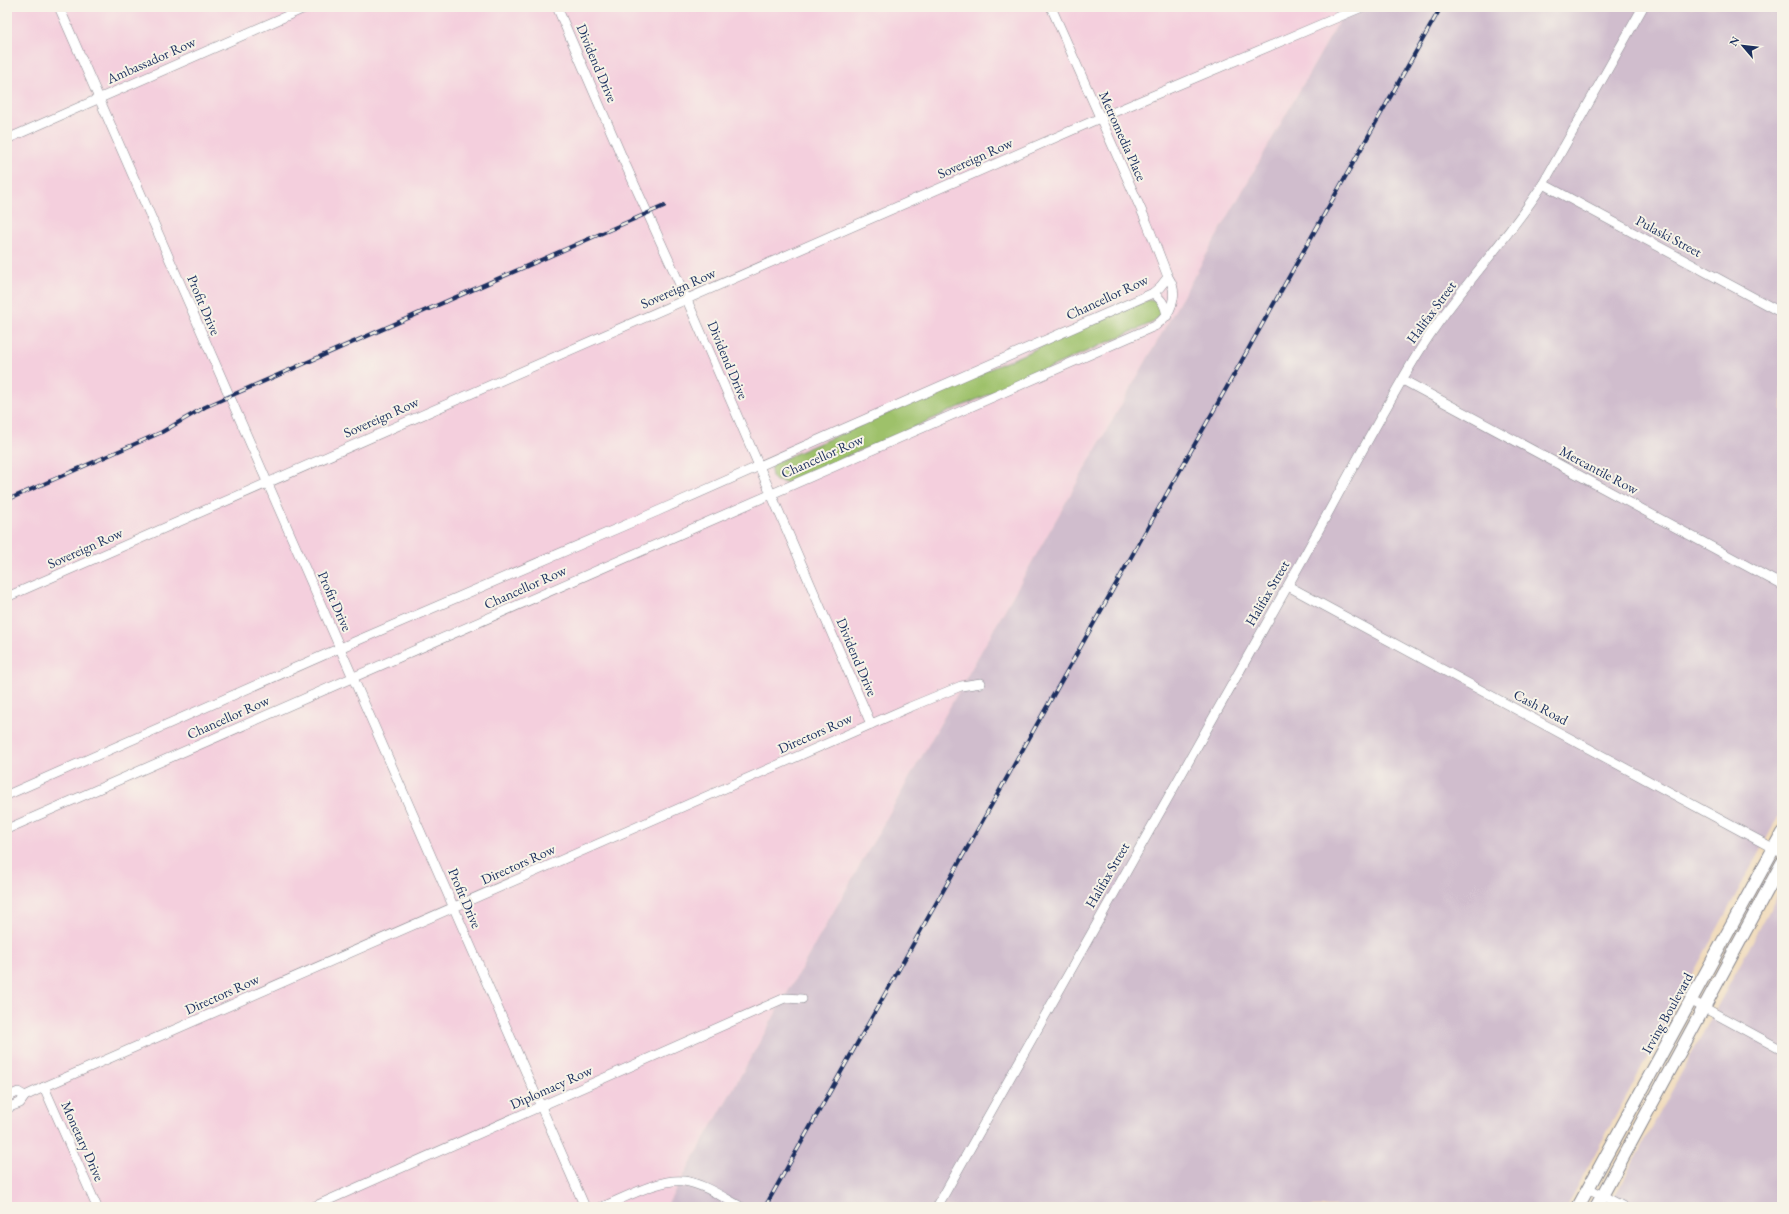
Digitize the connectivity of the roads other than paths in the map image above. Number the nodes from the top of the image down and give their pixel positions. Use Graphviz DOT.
graph roads {
  1 [pos="59,7"];
  2 [pos="307,7"];
  3 [pos="557,7"];
  4 [pos="1051,7"];
  5 [pos="1362,7"];
  6 [pos="1643,7"];
  7 [pos="99,99"];
  8 [pos="1100,118"];
  9 [pos="7,139"];
  10 [pos="1543,184"];
  11 [pos="1168,277"];
  12 [pos="1153,293"];
  13 [pos="687,300"];
  14 [pos="1782,313"];
  15 [pos="1167,316"];
  16 [pos="1403,380"];
  17 [pos="758,466"];
  18 [pos="267,483"];
  19 [pos="770,494"];
  20 [pos="1782,585"];
  21 [pos="1288,586"];
  22 [pos="7,598"];
  23 [pos="340,648"];
  24 [pos="353,678"];
  25 [pos="981,683"];
  26 [pos="871,724"];
  27 [pos="7,795"];
  28 [pos="7,829"];
  29 [pos="1782,833"];
  30 [pos="1778,851"];
  31 [pos="1782,863"];
  32 [pos="454,907"];
  33 [pos="1729,930"];
  34 [pos="1742,937"];
  35 [pos="1714,958"];
  36 [pos="1727,965"];
  37 [pos="802,999"];
  38 [pos="1690,1000"];
  39 [pos="1704,1007"];
  40 [pos="1670,1037"];
  41 [pos="1684,1044"];
  42 [pos="1782,1050"];
  43 [pos="44,1087"];
  44 [pos="25,1096"];
  45 [pos="7,1097"];
  46 [pos="540,1107"];
  47 [pos="7,1108"];
  48 [pos="1630,1111"];
  49 [pos="1644,1118"];
  50 [pos="1588,1188"];
  51 [pos="1602,1195"];
  52 [pos="97,1207"];
  53 [pos="313,1207"];
  54 [pos="585,1207"];
  55 [pos="602,1207"];
  56 [pos="741,1207"];
  57 [pos="937,1207"];
  58 [pos="1578,1207"];
  59 [pos="1596,1207"];
  60 [pos="1624,1207"];
  1 -- 7 [label="street, Profit Drive"];
  2 -- 7 [label="street, Ambassador Row"];
  3 -- 13 [label="street, Dividend Drive"];
  4 -- 8 [label="street, Metromedia Place"];
  5 -- 8 [label="street, Sovereign Row"];
  6 -- 10 [label="street, Halifax Street"];
  7 -- 9 [label="street, Ambassador Row"];
  7 -- 18 [label="street, Profit Drive"];
  8 -- 11 [label="street, Metromedia Place"];
  8 -- 13 [label="street, Sovereign Row"];
  10 -- 14 [label="street, Pulaski Street"];
  10 -- 16 [label="street, Halifax Street"];
  11 -- 12 [label="street, Chancellor Row"];
  11 -- 15 [label="street, Chancellor Row"];
  12 -- 15 [label="street"];
  12 -- 17 [label="street, Chancellor Row"];
  13 -- 17 [label="street, Dividend Drive"];
  13 -- 18 [label="street, Sovereign Row"];
  15 -- 19 [label="street, Chancellor Row"];
  16 -- 20 [label="street, Mercantile Row"];
  16 -- 21 [label="street, Halifax Street"];
  17 -- 19 [label="street, Dividend Drive"];
  17 -- 23 [label="street, Chancellor Row"];
  18 -- 22 [label="street, Sovereign Row"];
  18 -- 23 [label="street, Profit Drive"];
  19 -- 24 [label="street, Chancellor Row"];
  19 -- 26 [label="street, Dividend Drive"];
  21 -- 30 [label="street, Cash Road"];
  21 -- 57 [label="street, Halifax Street"];
  23 -- 24 [label="street, Profit Drive"];
  23 -- 27 [label="street, Chancellor Row"];
  24 -- 28 [label="street, Chancellor Row"];
  24 -- 32 [label="street, Profit Drive"];
  25 -- 26 [label="street, Directors Row"];
  26 -- 32 [label="street, Directors Row"];
  29 -- 30 [label="main road, Irving Boulevard"];
  30 -- 33 [label="main road, Irving Boulevard"];
  31 -- 34 [label="main road, Irving Boulevard"];
  32 -- 43 [label="street, Directors Row"];
  32 -- 46 [label="street, Profit Drive"];
  33 -- 34 [label="main road"];
  33 -- 35 [label="main road, Irving Boulevard"];
  34 -- 36 [label="main road, Irving Boulevard"];
  35 -- 36 [label="main road"];
  35 -- 38 [label="main road, Irving Boulevard"];
  36 -- 39 [label="main road, Irving Boulevard"];
  37 -- 46 [label="street, Diplomacy Row"];
  38 -- 39 [label="street"];
  38 -- 40 [label="main road, Irving Boulevard"];
  39 -- 41 [label="main road, Irving Boulevard"];
  39 -- 42 [label="street"];
  40 -- 41 [label="main road"];
  40 -- 48 [label="main road, Irving Boulevard"];
  41 -- 49 [label="main road, Irving Boulevard"];
  43 -- 44 [label="street, Directors Row"];
  43 -- 52 [label="street, Monetary Drive"];
  44 -- 45 [label="street, Directors Row"];
  44 -- 47 [label="street, Directors Row"];
  46 -- 53 [label="street, Diplomacy Row"];
  46 -- 54 [label="street, Profit Drive"];
  48 -- 49 [label="main road"];
  48 -- 50 [label="main road, Irving Boulevard"];
  49 -- 51 [label="main road, Irving Boulevard"];
  50 -- 51 [label="street"];
  50 -- 58 [label="main road, Irving Boulevard"];
  51 -- 59 [label="main road, Irving Boulevard"];
  51 -- 60 [label="street"];
  55 -- 56 [label="street"];
}
